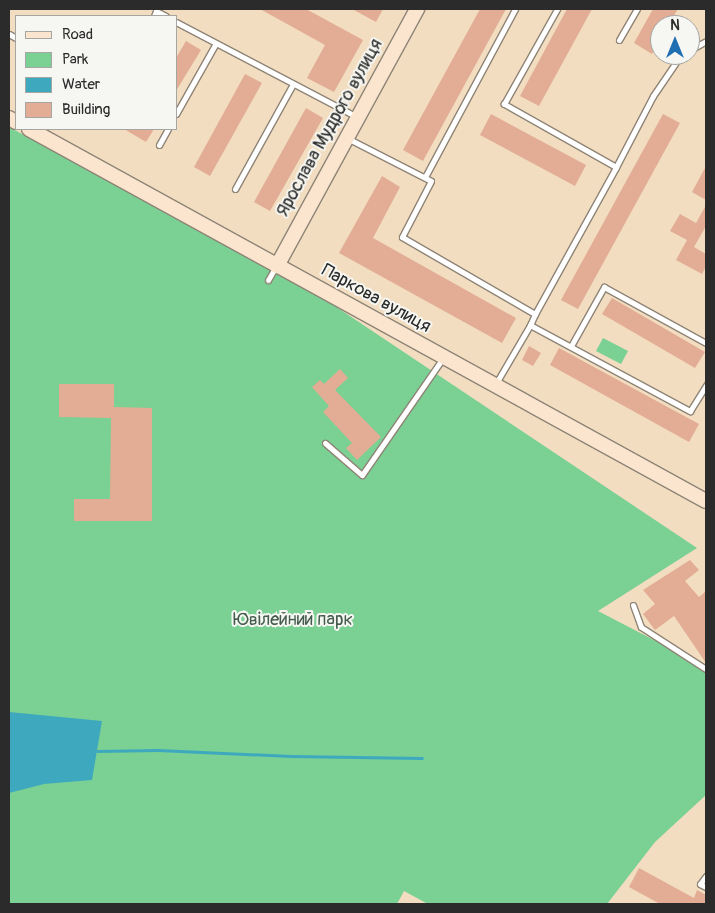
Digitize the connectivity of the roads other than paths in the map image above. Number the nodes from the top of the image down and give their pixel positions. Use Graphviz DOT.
graph roads {
  1 [pos="417,9"];
  2 [pos="515,9"];
  3 [pos="557,9"];
  4 [pos="637,9"];
  5 [pos="178,23"];
  6 [pos="619,40"];
  7 [pos="216,43"];
  8 [pos="674,65"];
  9 [pos="293,84"];
  10 [pos="178,110"];
  11 [pos="358,118"];
  12 [pos="31,130"];
  13 [pos="167,130"];
  14 [pos="346,138"];
  15 [pos="159,145"];
  16 [pos="616,167"];
  17 [pos="425,176"];
  18 [pos="235,189"];
  19 [pos="277,266"];
  20 [pos="268,280"];
  21 [pos="536,314"];
  22 [pos="530,325"];
  23 [pos="706,343"];
  24 [pos="571,346"];
  25 [pos="444,357"];
  26 [pos="706,384"];
  27 [pos="495,386"];
  28 [pos="325,443"];
  29 [pos="706,501"];
  30 [pos="633,605"];
  31 [pos="706,669"];
  32 [pos="706,876"];
  33 [pos="706,887"];
  1 -- 11 [label="street, Ярослава Мудрого вулиця"];
  2 -- 17 [label="lane"];
  3 -- 16 [label="lane"];
  4 -- 6 [label="lane"];
  5 -- 7 [label="lane"];
  7 -- 9 [label="lane"];
  7 -- 10 [label="lane"];
  8 -- 16 [label="lane"];
  9 -- 11 [label="lane"];
  9 -- 18 [label="lane"];
  11 -- 14 [label="street, Ярослава Мудрого вулиця"];
  12 -- 19 [label="street, Паркова вулиця"];
  13 -- 15 [label="lane"];
  14 -- 17 [label="lane"];
  14 -- 19 [label="street, Ярослава Мудрого вулиця"];
  16 -- 21 [label="lane"];
  17 -- 21 [label="lane"];
  19 -- 20 [label="lane"];
  19 -- 25 [label="street, Паркова вулиця"];
  21 -- 22 [label="lane"];
  22 -- 24 [label="lane"];
  22 -- 27 [label="lane"];
  23 -- 24 [label="lane"];
  24 -- 26 [label="lane"];
  25 -- 27 [label="street, Паркова вулиця"];
  25 -- 28 [label="lane"];
  27 -- 29 [label="street, Паркова вулиця"];
  30 -- 31 [label="lane"];
  32 -- 33 [label="lane"];
}
